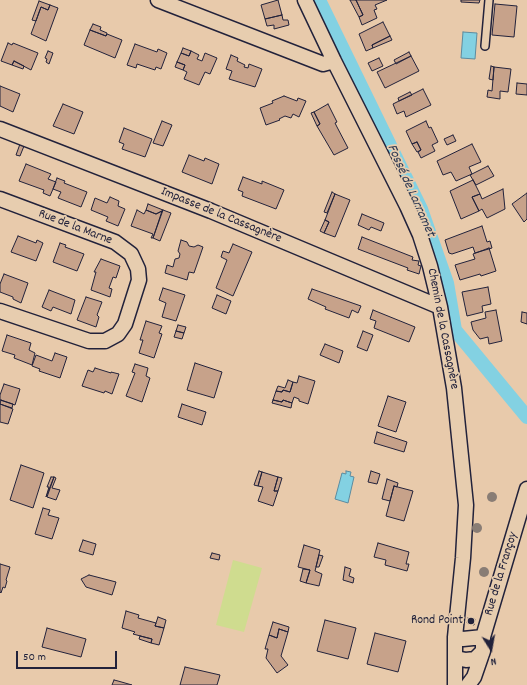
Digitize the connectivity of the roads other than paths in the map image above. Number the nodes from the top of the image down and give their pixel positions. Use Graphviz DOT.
graph roads {
  1 [pos="158,0"];
  2 [pos="305,0"];
  3 [pos="489,0"];
  4 [pos="485,46"];
  5 [pos="334,61"];
  6 [pos="0,129"];
  7 [pos="0,199"];
  8 [pos="440,307"];
  9 [pos="0,311"];
  10 [pos="527,489"];
  11 [pos="456,638"];
  12 [pos="483,644"];
  13 [pos="456,658"];
  14 [pos="455,685"];
  15 [pos="468,685"];
  1 -- 5 [label="street"];
  2 -- 5 [label="street, Chemin de la Cassagnère"];
  3 -- 4 [label="lane"];
  5 -- 8 [label="street, Chemin de la Cassagnère"];
  6 -- 8 [label="street, Impasse de la Cassagnère"];
  7 -- 9 [label="street, Rue de la Marne"];
  8 -- 11 [label="street, Chemin de la Cassagnère"];
  10 -- 12 [label="street, Rue de la Françoy"];
  11 -- 12 [label="street"];
  11 -- 13 [label="street, Chemin de la Cassagnère"];
  12 -- 13 [label="street"];
  12 -- 15 [label="street, Rue de la Françoy"];
  13 -- 14 [label="street, Chemin de la Cassagnère"];
}
